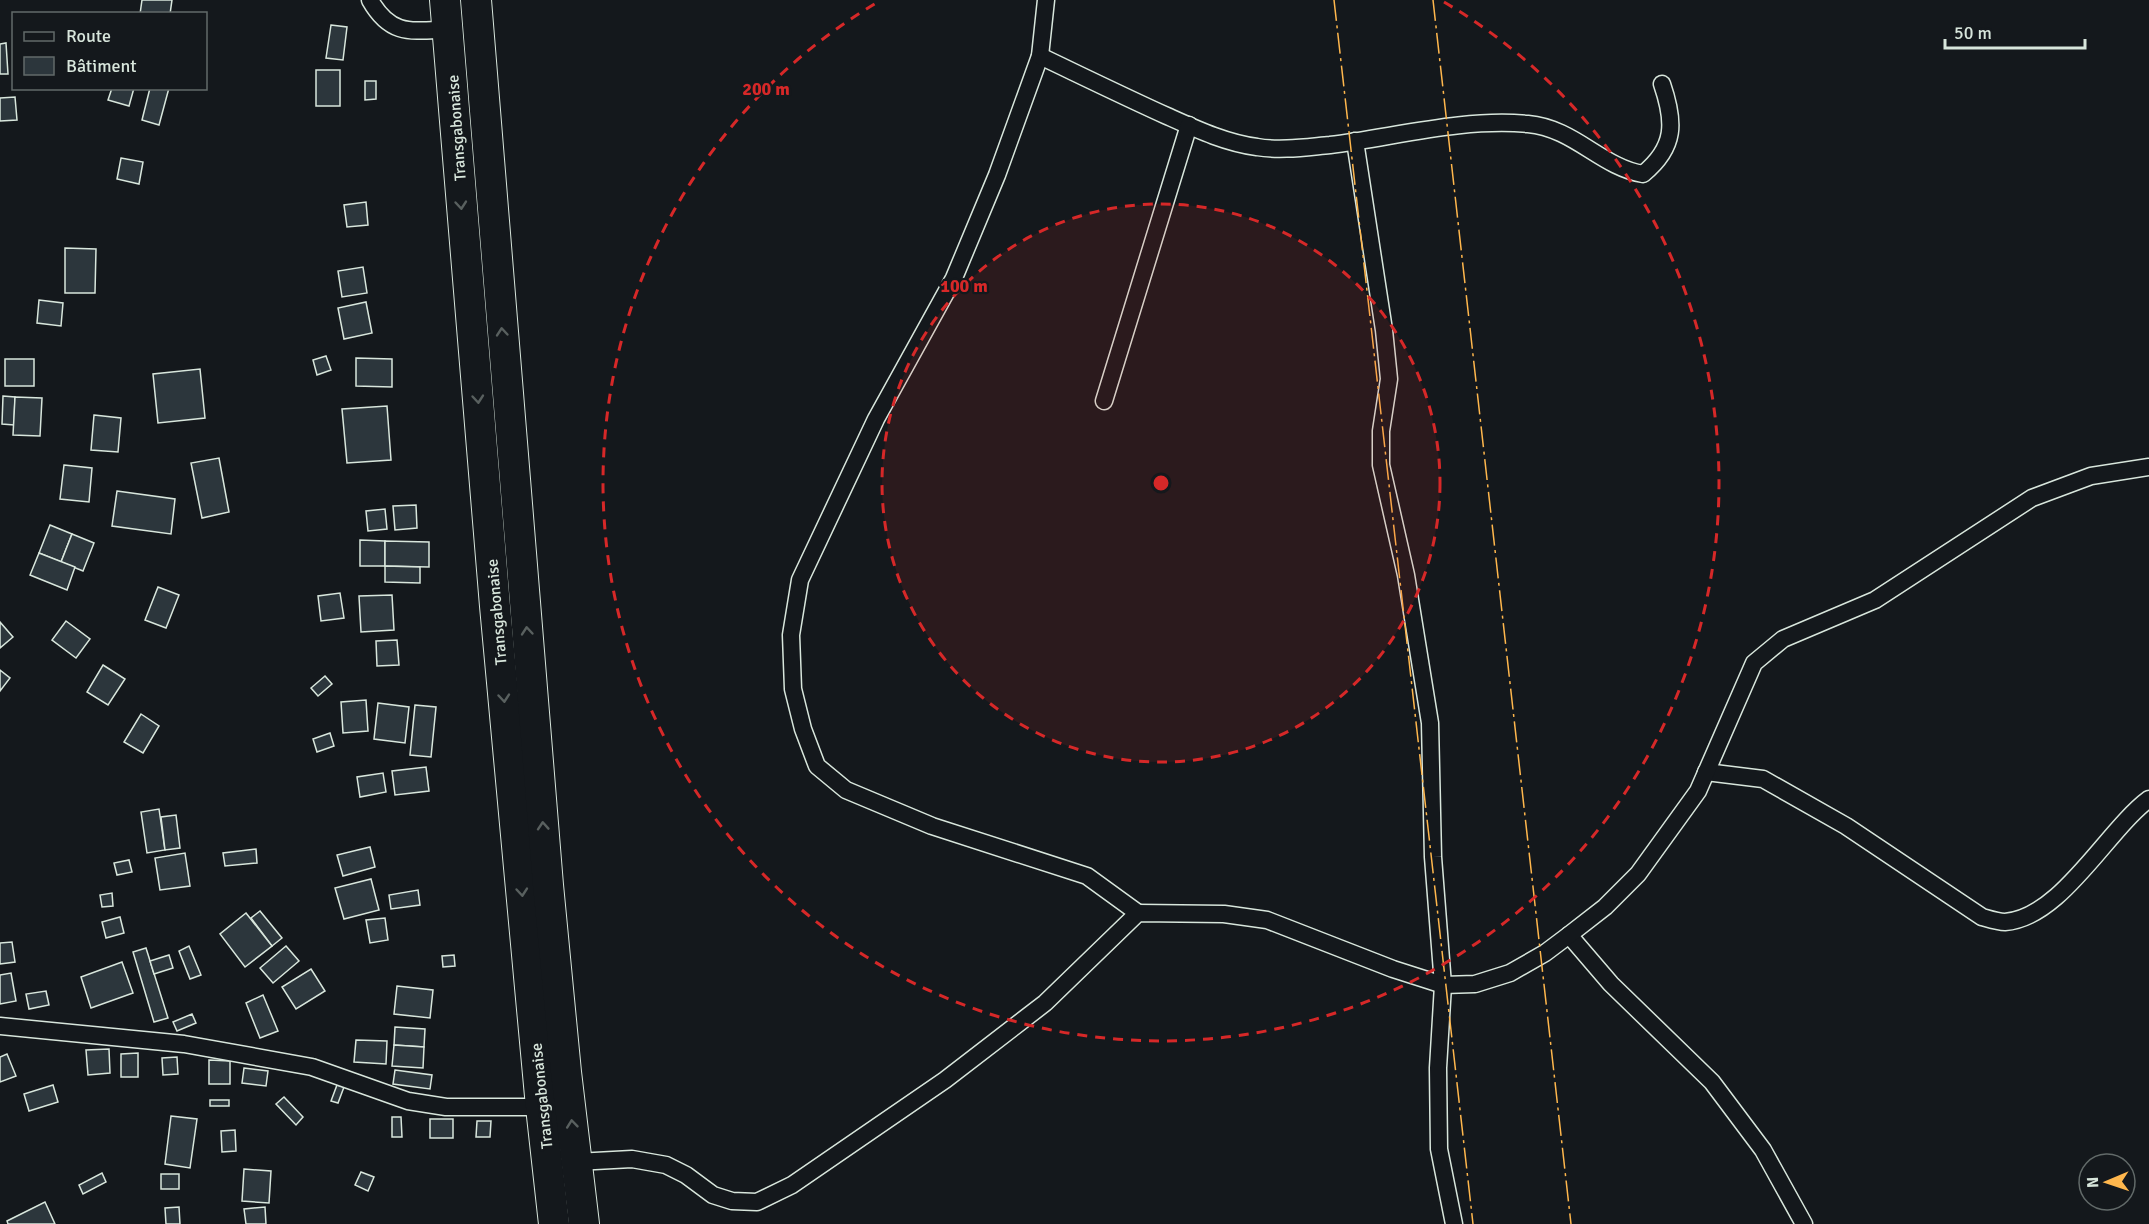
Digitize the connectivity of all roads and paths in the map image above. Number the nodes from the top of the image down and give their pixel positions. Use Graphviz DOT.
graph roads {
  1 [pos="370,0"];
  2 [pos="476,0"];
  3 [pos="1046,0"];
  4 [pos="447,14"];
  5 [pos="1040,56"];
  6 [pos="1662,84"];
  7 [pos="1189,126"];
  8 [pos="1355,141"];
  9 [pos="1104,401"];
  10 [pos="2149,467"];
  11 [pos="1706,772"];
  12 [pos="2149,799"];
  13 [pos="1138,913"];
  14 [pos="1569,935"];
  15 [pos="1443,985"];
  16 [pos="0,1026"];
  17 [pos="541,1107"];
  18 [pos="576,1162"];
  19 [pos="554,1224"];
  20 [pos="584,1224"];
  21 [pos="1454,1224"];
  22 [pos="1804,1224"];
  1 -- 4 [label="street"];
  18 -- 2 [label="highway, Transgabonaise, one-way"];
  3 -- 5 [label="street"];
  4 -- 17 [label="highway, Transgabonaise, one-way"];
  5 -- 7 [label="street"];
  5 -- 13 [label="street"];
  6 -- 8 [label="street"];
  7 -- 8 [label="street"];
  7 -- 9 [label="street"];
  8 -- 15 [label="street"];
  10 -- 11 [label="street"];
  11 -- 12 [label="street"];
  11 -- 14 [label="street"];
  13 -- 15 [label="street"];
  13 -- 18 [label="street"];
  14 -- 15 [label="street"];
  14 -- 22 [label="street"];
  15 -- 21 [label="street"];
  16 -- 17 [label="street"];
  17 -- 19 [label="highway, Transgabonaise"];
  18 -- 20 [label="highway, Transgabonaise"];
}
